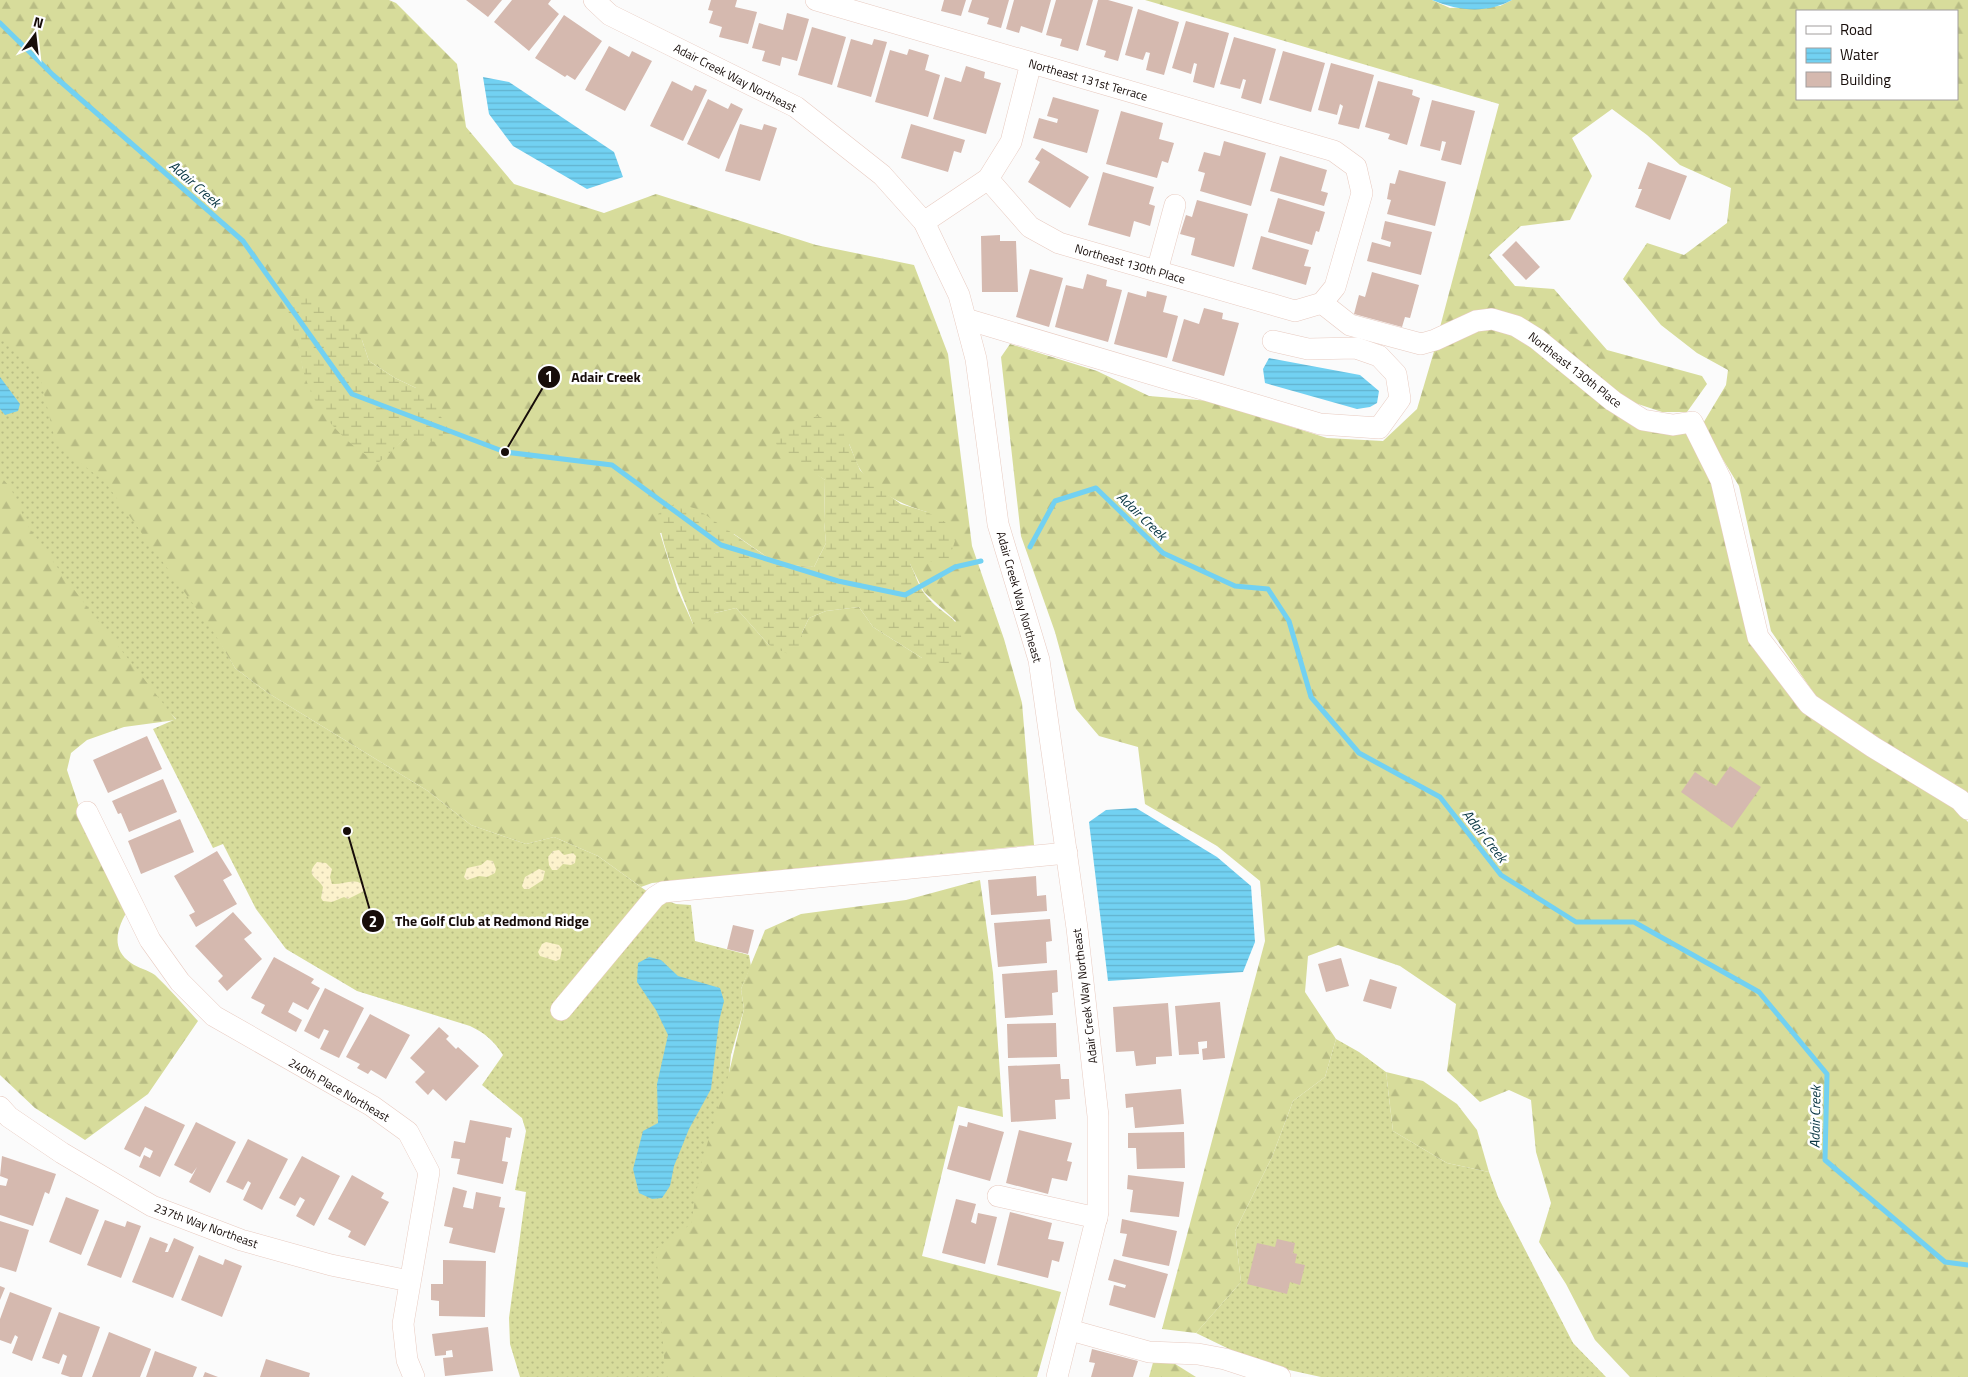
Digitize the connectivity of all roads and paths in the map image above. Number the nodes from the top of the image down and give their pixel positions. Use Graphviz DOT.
graph roads {
  1 [pos="594,0"];
  2 [pos="816,0"];
  3 [pos="1031,63"];
  4 [pos="988,179"];
  5 [pos="1175,205"];
  6 [pos="924,222"];
  7 [pos="1157,271"];
  8 [pos="1322,303"];
  9 [pos="966,319"];
  10 [pos="1273,341"];
  11 [pos="1968,809"];
  12 [pos="87,812"];
  13 [pos="1067,853"];
  14 [pos="561,1010"];
  15 [pos="3,1116"];
  16 [pos="998,1196"];
  17 [pos="1097,1218"];
  18 [pos="409,1281"];
  19 [pos="1070,1330"];
  20 [pos="414,1377"];
  21 [pos="1057,1377"];
  22 [pos="1280,1377"];
  1 -- 6 [label="street, Adair Creek Way Northeast"];
  2 -- 3 [label="street, Northeast 131st Terrace"];
  3 -- 4 [label="street"];
  3 -- 8 [label="street, Northeast 131st Terrace"];
  4 -- 6 [label="street"];
  4 -- 7 [label="street, Northeast 130th Place"];
  5 -- 7 [label="street"];
  6 -- 9 [label="street, Adair Creek Way Northeast"];
  7 -- 8 [label="street, Northeast 130th Place"];
  8 -- 11 [label="street, Northeast 130th Place"];
  9 -- 10 [label="street"];
  9 -- 13 [label="street, Adair Creek Way Northeast"];
  12 -- 18 [label="street, 240th Place Northeast"];
  13 -- 14 [label="street"];
  13 -- 17 [label="street, Adair Creek Way Northeast"];
  15 -- 18 [label="street, 237th Way Northeast"];
  16 -- 17 [label="street"];
  17 -- 19 [label="street, Adair Creek Way Northeast"];
  18 -- 20 [label="street, 240th Place Northeast"];
  19 -- 21 [label="street, Adair Creek Way Northeast"];
  19 -- 22 [label="street"];
}
